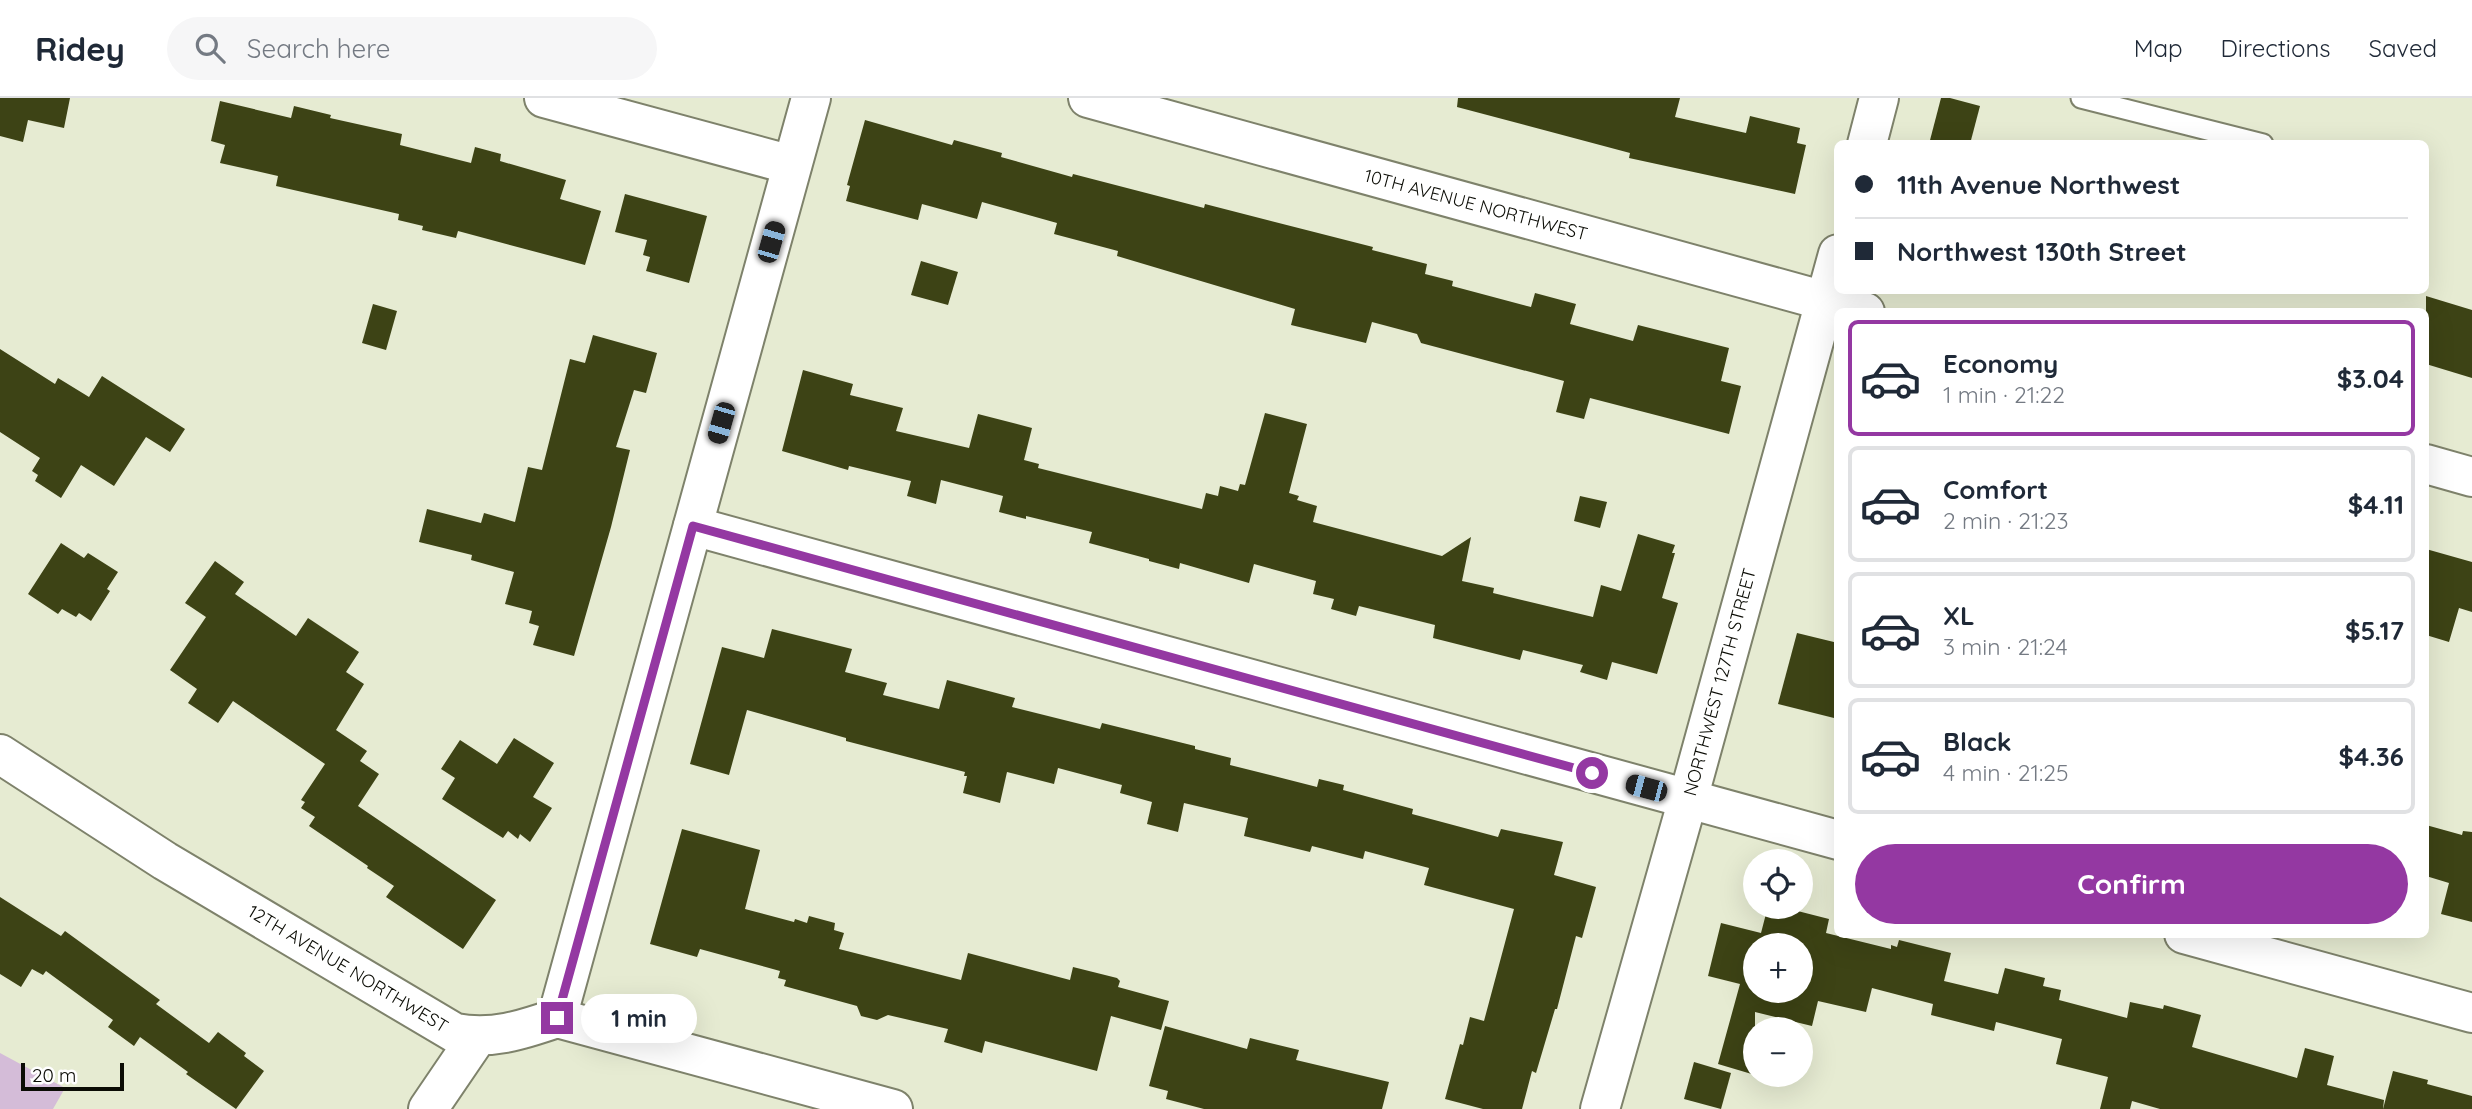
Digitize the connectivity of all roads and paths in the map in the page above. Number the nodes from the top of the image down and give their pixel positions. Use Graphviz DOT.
graph roads {
  1 [pos="544,98"];
  2 [pos="811,98"];
  3 [pos="1087,98"];
  4 [pos="1878,98"];
  5 [pos="2081,98"];
  6 [pos="1868,140"];
  7 [pos="2247,140"];
  8 [pos="792,165"];
  9 [pos="1834,268"];
  10 [pos="1825,301"];
  11 [pos="1850,308"];
  12 [pos="2429,465"];
  13 [pos="2472,477"];
  14 [pos="693,526"];
  15 [pos="0,754"];
  16 [pos="1688,799"];
  17 [pos="1834,839"];
  18 [pos="2199,938"];
  19 [pos="2472,1013"];
  20 [pos="557,1018"];
  21 [pos="477,1037"];
  22 [pos="804,1097"];
  23 [pos="428,1109"];
  24 [pos="893,1109"];
  25 [pos="1600,1109"];
  1 -- 8 [label="street"];
  2 -- 8 [label="street"];
  3 -- 10 [label="street, 10TH AVENUE NORTHWEST"];
  4 -- 6 [label="street"];
  5 -- 7 [label="lane"];
  8 -- 14 [label="street"];
  9 -- 10 [label="street, NORTHWEST 127TH STREET"];
  10 -- 11 [label="street, 10TH AVENUE NORTHWEST"];
  10 -- 16 [label="street, NORTHWEST 127TH STREET"];
  12 -- 13 [label="street"];
  14 -- 16 [label="street"];
  14 -- 20 [label="street"];
  15 -- 21 [label="street, 12TH AVENUE NORTHWEST"];
  16 -- 17 [label="street"];
  16 -- 25 [label="street, NORTHWEST 127TH STREET"];
  18 -- 19 [label="street"];
  20 -- 21 [label="street, 12TH AVENUE NORTHWEST"];
  20 -- 22 [label="street"];
  21 -- 23 [label="street"];
  22 -- 24 [label="street"];
}
